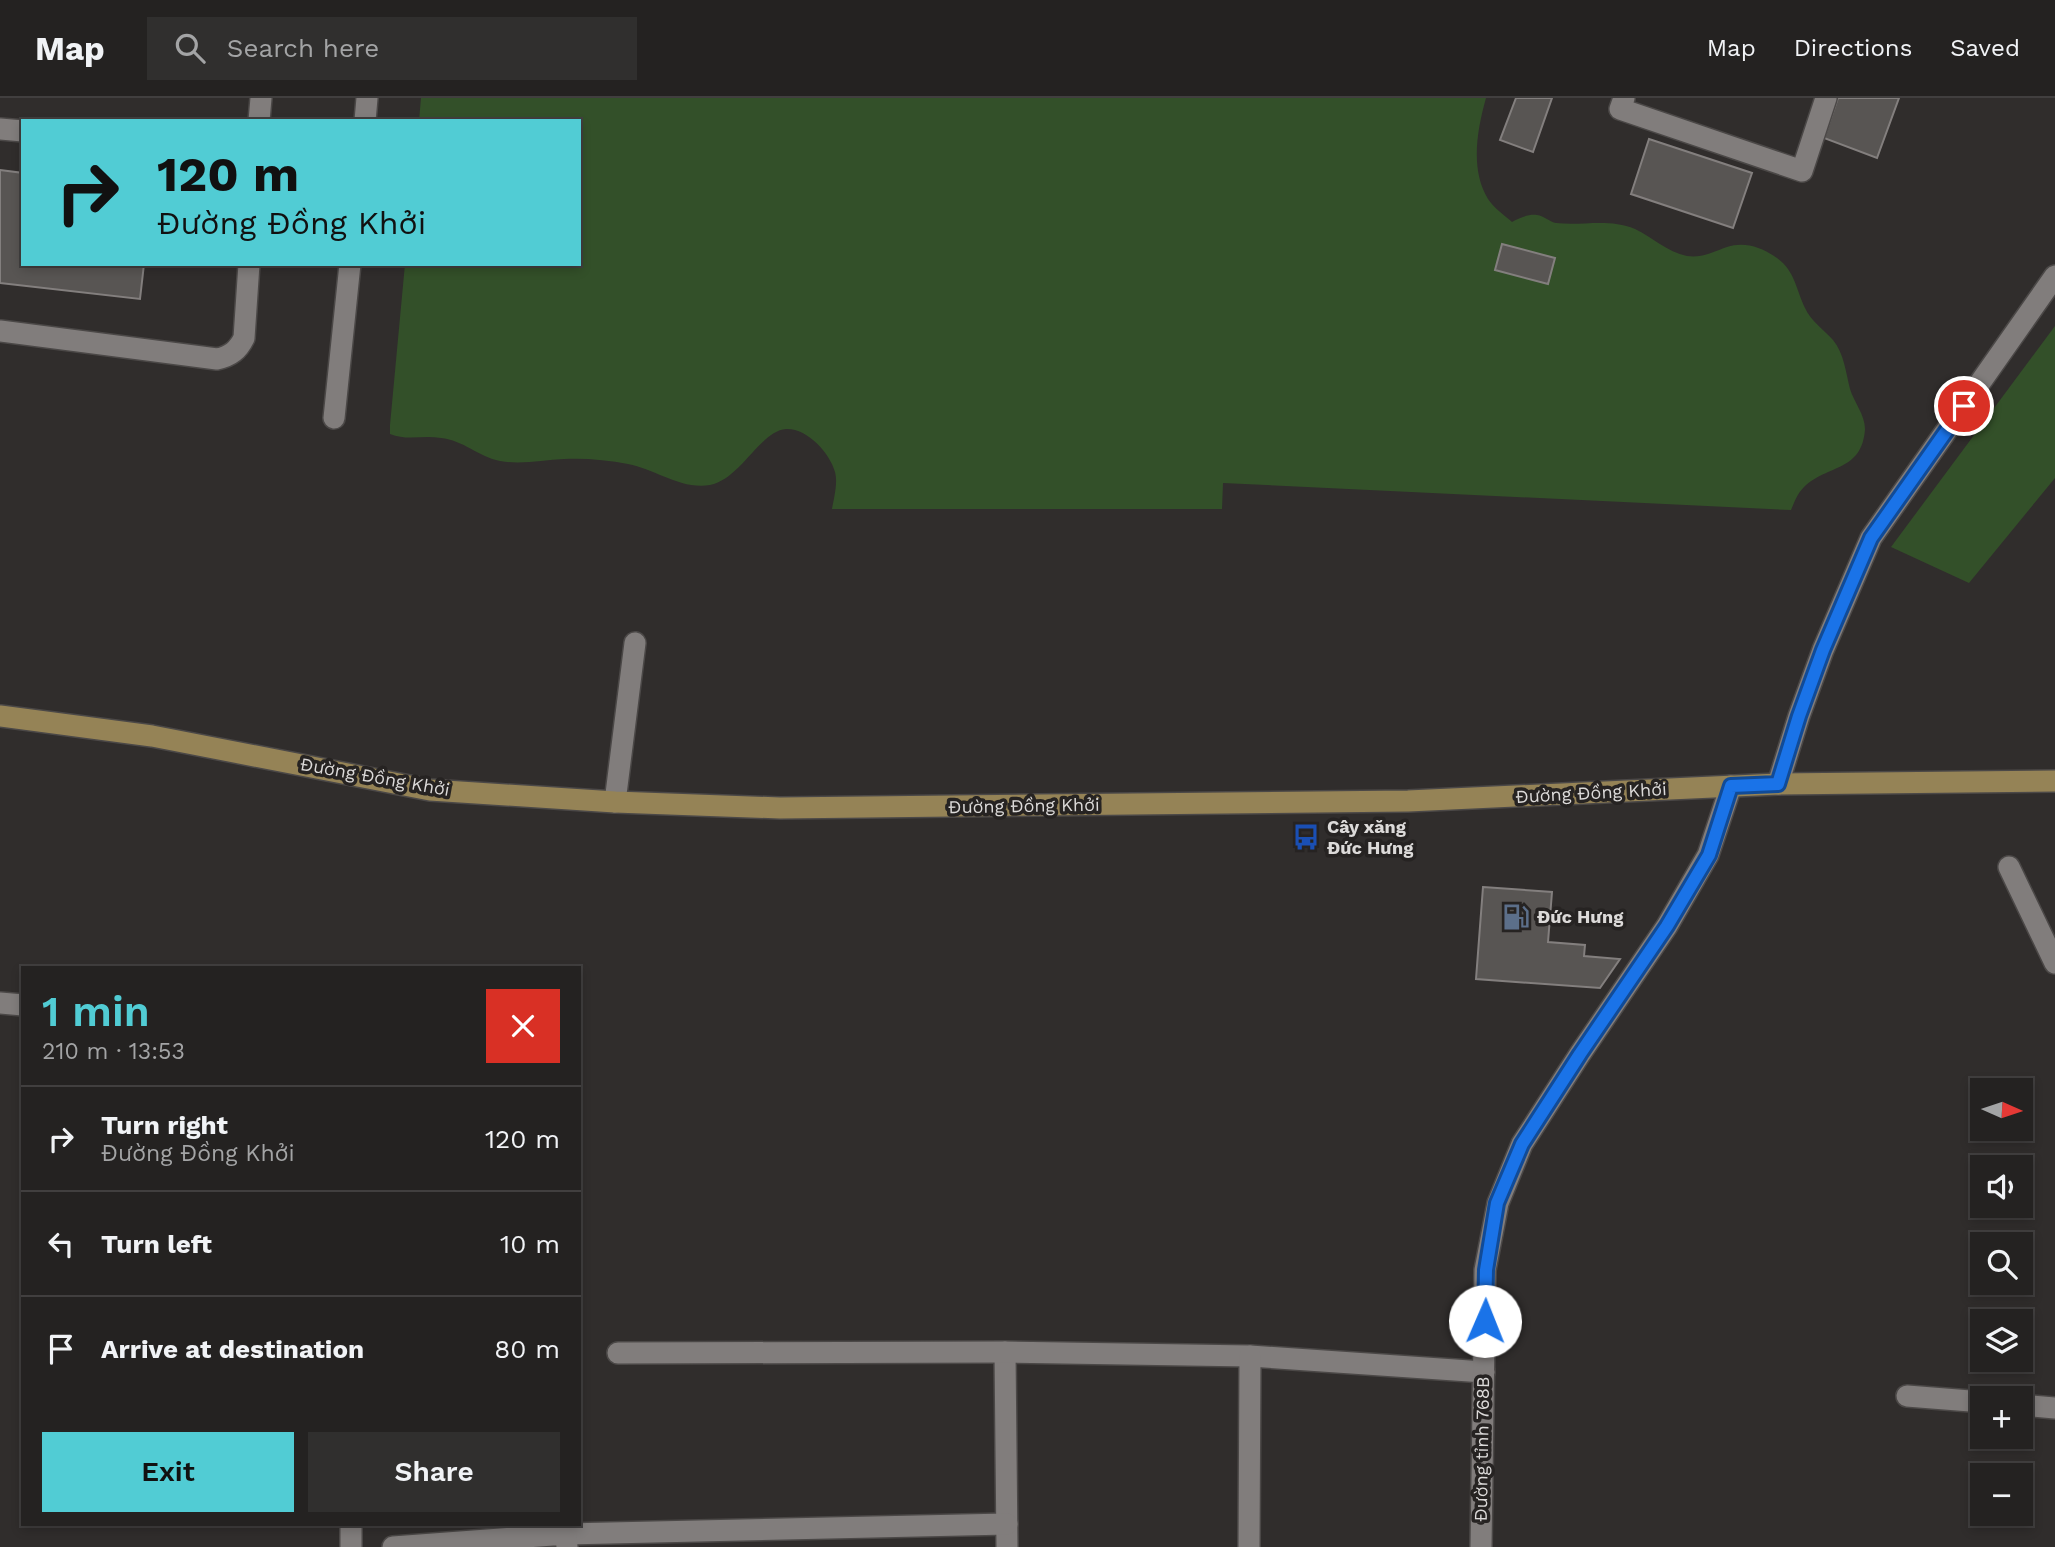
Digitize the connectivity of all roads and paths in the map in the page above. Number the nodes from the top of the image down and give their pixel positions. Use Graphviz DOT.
graph roads {
  1 [pos="261,98"];
  2 [pos="367,98"];
  3 [pos="1624,98"];
  4 [pos="1826,98"];
  5 [pos="260,119"];
  6 [pos="365,119"];
  7 [pos="0,129"];
  8 [pos="21,131"];
  9 [pos="249,266"];
  10 [pos="350,266"];
  11 [pos="2055,276"];
  12 [pos="0,331"];
  13 [pos="334,418"];
  14 [pos="635,643"];
  15 [pos="0,716"];
  16 [pos="2055,781"];
  17 [pos="1778,784"];
  18 [pos="1731,786"];
  19 [pos="615,802"];
  20 [pos="2009,867"];
  21 [pos="2055,963"];
  22 [pos="0,1003"];
  23 [pos="21,1005"];
  24 [pos="1005,1352"];
  25 [pos="618,1353"];
  26 [pos="1250,1356"];
  27 [pos="1484,1371"];
  28 [pos="1907,1396"];
  29 [pos="1970,1401"];
  30 [pos="2033,1406"];
  31 [pos="2055,1408"];
  32 [pos="1007,1524"];
  33 [pos="351,1526"];
  34 [pos="566,1541"];
  35 [pos="351,1547"];
  36 [pos="393,1547"];
  37 [pos="1007,1547"];
  38 [pos="1249,1547"];
  39 [pos="1480,1547"];
  1 -- 5 [label="street"];
  2 -- 6 [label="street"];
  3 -- 4 [label="street"];
  7 -- 8 [label="street"];
  9 -- 12 [label="street"];
  10 -- 13 [label="street"];
  11 -- 17 [label="street"];
  14 -- 19 [label="street"];
  15 -- 19 [label="main road, Đường Đồng Khởi"];
  16 -- 17 [label="main road, Đường Đồng Khởi"];
  17 -- 18 [label="main road, Đường Đồng Khởi"];
  18 -- 19 [label="main road, Đường Đồng Khởi"];
  18 -- 27 [label="street, Đường tỉnh 768B"];
  20 -- 21 [label="street"];
  22 -- 23 [label="street"];
  24 -- 25 [label="street"];
  24 -- 26 [label="street"];
  24 -- 32 [label="street"];
  26 -- 27 [label="street"];
  26 -- 38 [label="street"];
  27 -- 39 [label="street, Đường tỉnh 768B"];
  28 -- 29 [label="street"];
  30 -- 31 [label="street"];
  32 -- 34 [label="street"];
  32 -- 37 [label="street"];
  33 -- 35 [label="street"];
  34 -- 36 [label="street"];
}
